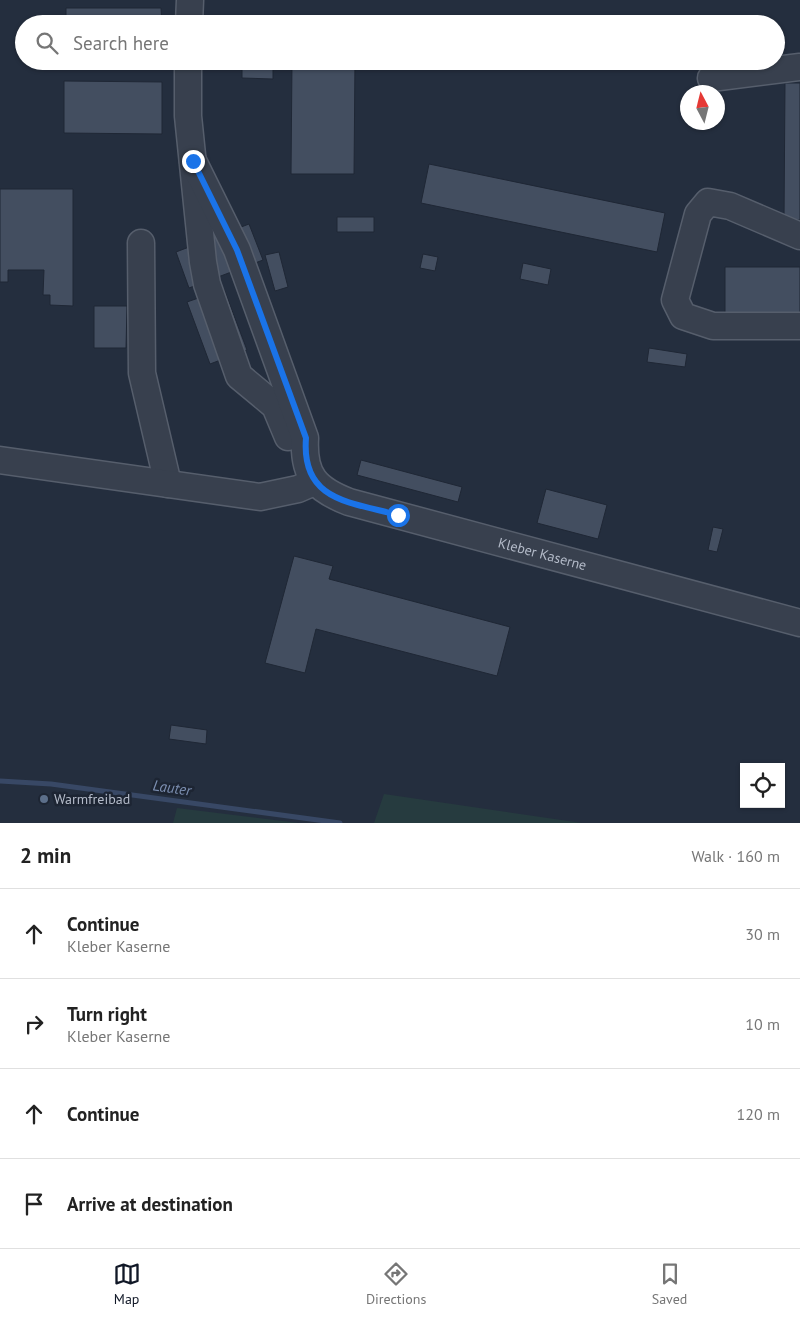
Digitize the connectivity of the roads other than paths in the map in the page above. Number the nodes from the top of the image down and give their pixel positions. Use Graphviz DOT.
graph roads {
  1 [pos="190,0"];
  2 [pos="189,15"];
  3 [pos="800,67"];
  4 [pos="785,69"];
  5 [pos="188,70"];
  6 [pos="776,70"];
  7 [pos="711,78"];
  8 [pos="193,161"];
  9 [pos="800,236"];
  10 [pos="141,243"];
  11 [pos="800,326"];
  12 [pos="304,458"];
  13 [pos="0,460"];
  14 [pos="314,482"];
  15 [pos="168,484"];
  16 [pos="800,623"];
  1 -- 2 [label="lane"];
  3 -- 4 [label="lane"];
  5 -- 8 [label="lane"];
  6 -- 7 [label="lane"];
  8 -- 12 [label="lane"];
  8 -- 12 [label="lane"];
  9 -- 11 [label="lane"];
  10 -- 15 [label="lane"];
  12 -- 14 [label="lane"];
  13 -- 15 [label="lane"];
  14 -- 15 [label="lane"];
  14 -- 16 [label="lane, Kleber Kaserne"];
}
